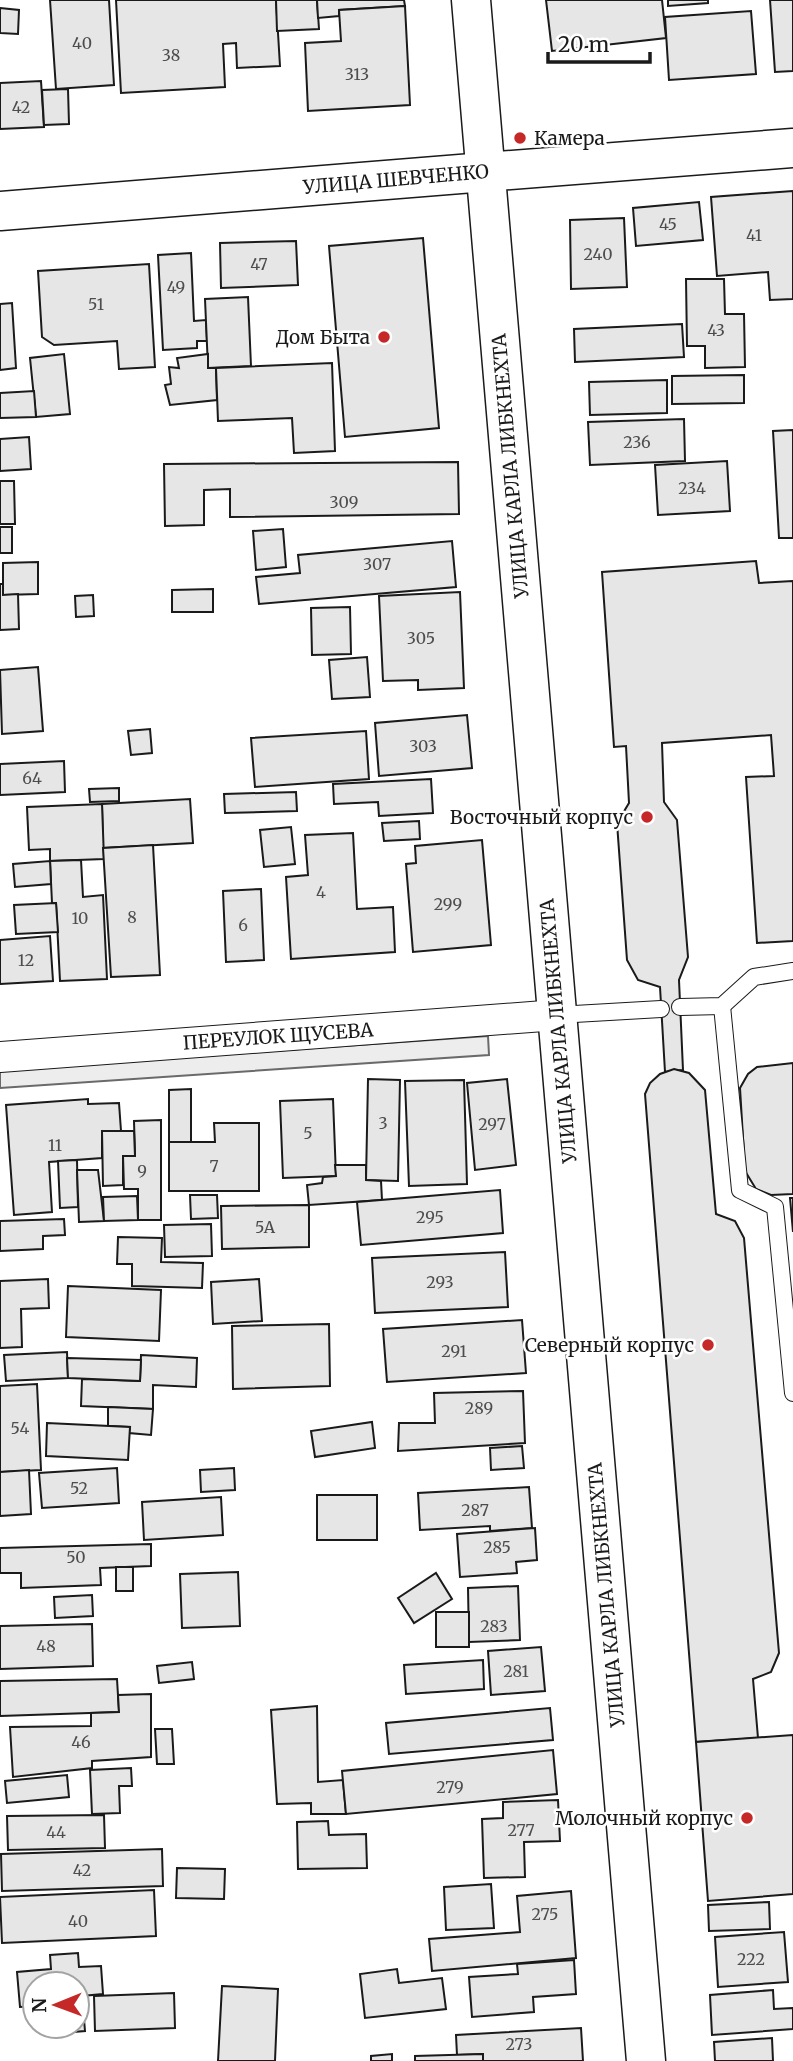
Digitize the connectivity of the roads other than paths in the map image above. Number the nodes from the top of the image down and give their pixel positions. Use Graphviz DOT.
graph roads {
  1 [pos="471,0"];
  2 [pos="793,148"];
  3 [pos="485,172"];
  4 [pos="0,211"];
  5 [pos="793,971"];
  6 [pos="722,1006"];
  7 [pos="680,1007"];
  8 [pos="661,1009"];
  9 [pos="556,1015"];
  10 [pos="0,1056"];
  11 [pos="793,1393"];
  12 [pos="646,2061"];
  1 -- 3 [label="main road, УЛИЦА КАРЛА ЛИБКНЕХТА"];
  2 -- 3 [label="main road, УЛИЦА ШЕВЧЕНКО"];
  3 -- 4 [label="main road, УЛИЦА ШЕВЧЕНКО"];
  3 -- 9 [label="main road, УЛИЦА КАРЛА ЛИБКНЕХТА"];
  5 -- 6 [label="lane"];
  6 -- 7 [label="lane"];
  6 -- 11 [label="lane"];
  8 -- 9 [label="lane"];
  9 -- 10 [label="street, ПЕРЕУЛОК ЩУСЕВА"];
  9 -- 12 [label="main road, УЛИЦА КАРЛА ЛИБКНЕХТА"];
}
